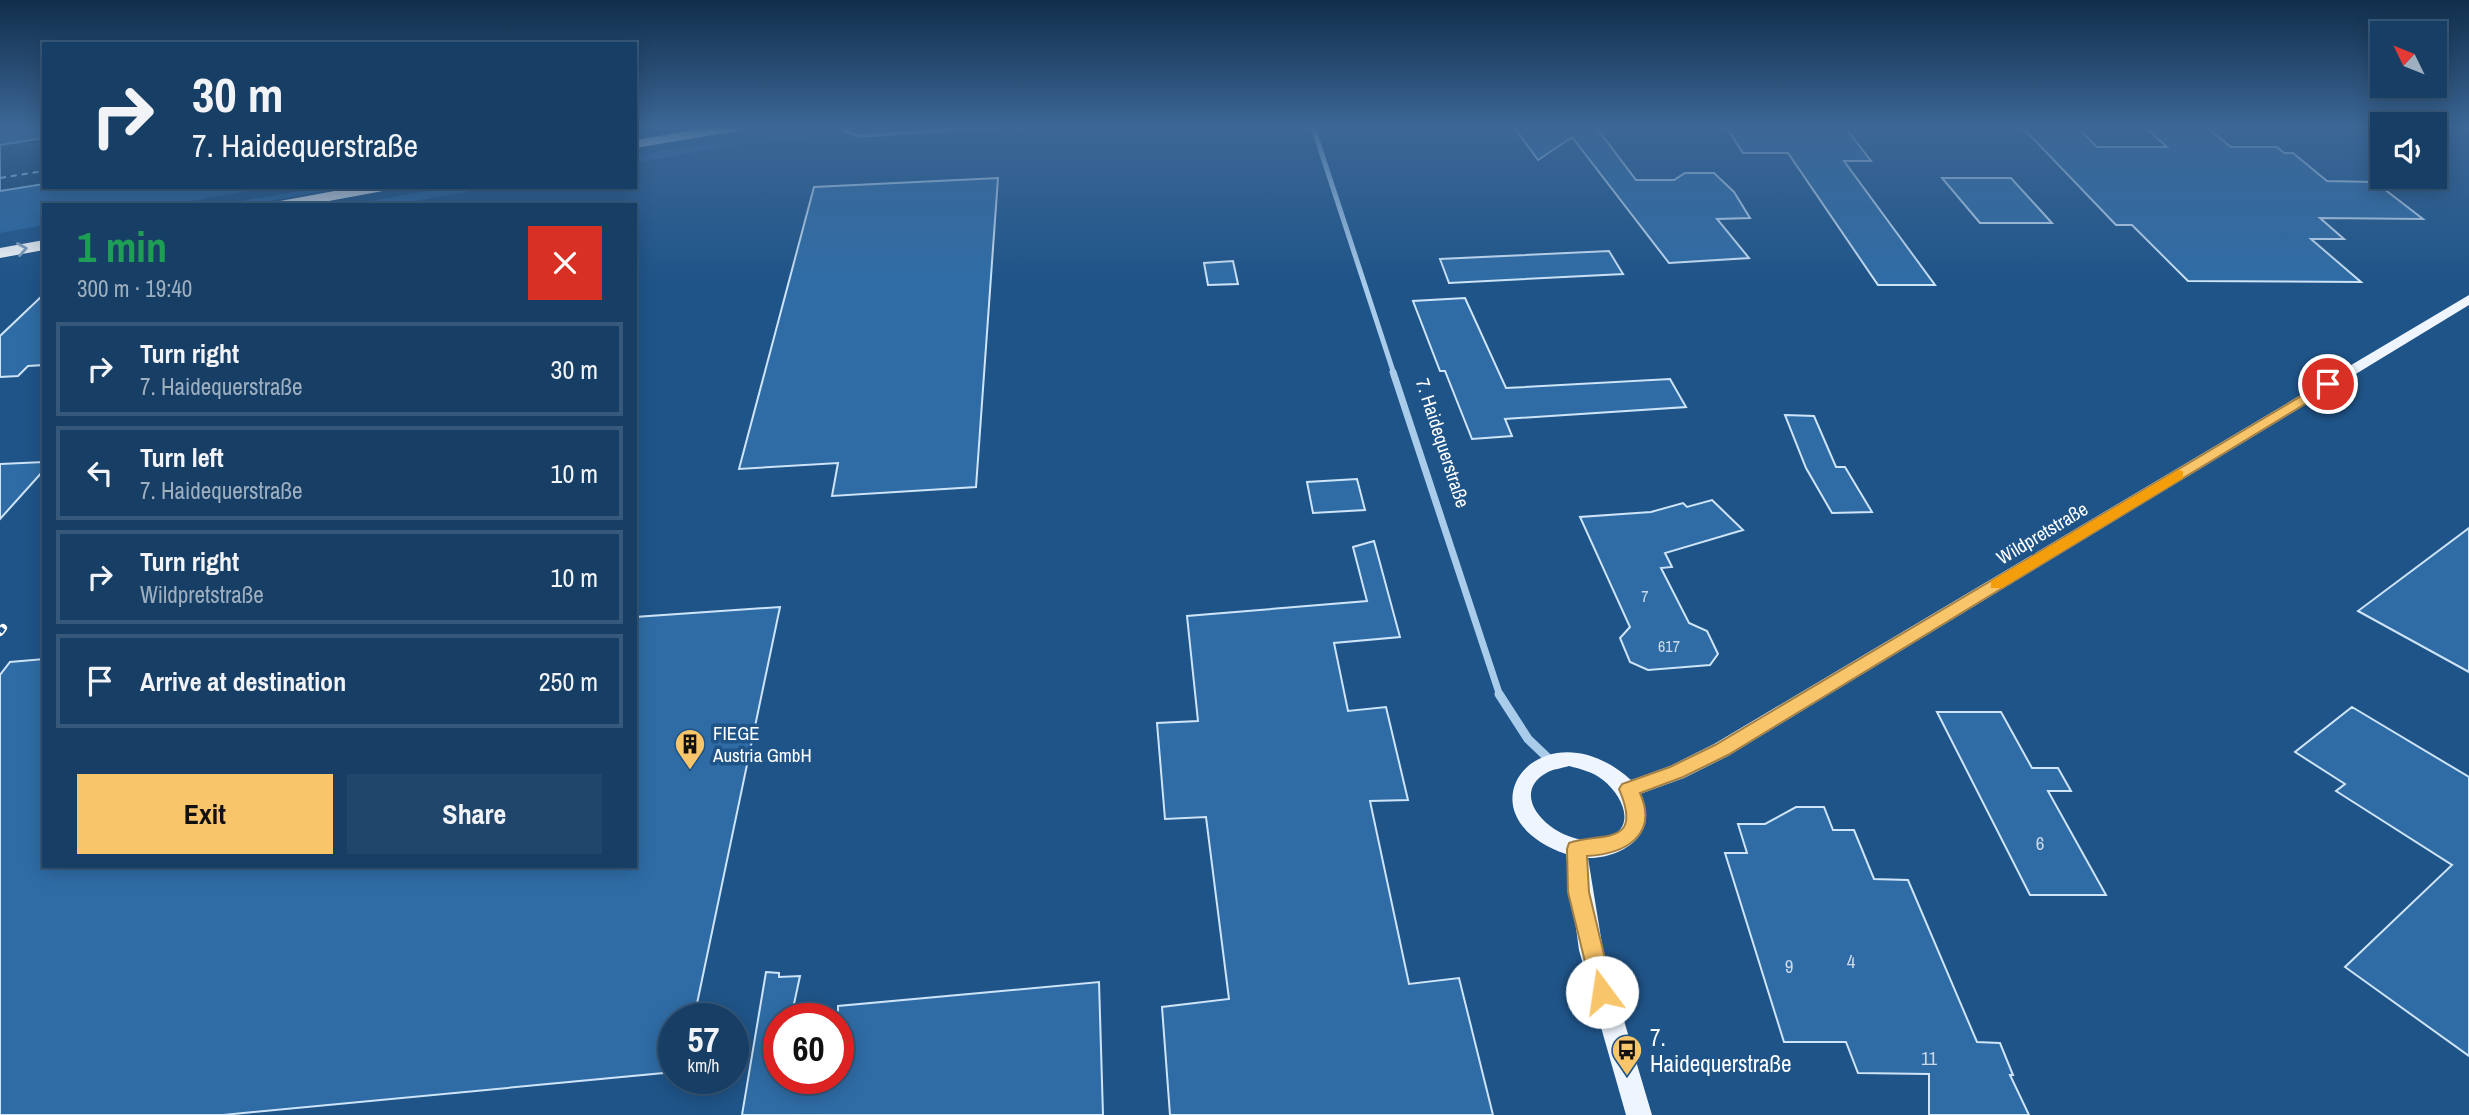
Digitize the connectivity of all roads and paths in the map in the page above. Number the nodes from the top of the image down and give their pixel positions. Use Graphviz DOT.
graph roads {
  1 [pos="1330,179"];
  2 [pos="372,189"];
  3 [pos="291,203"];
  4 [pos="42,245"];
  5 [pos="0,253"];
  6 [pos="2469,299"];
  7 [pos="1550,761"];
  8 [pos="1629,789"];
  9 [pos="1576,849"];
  10 [pos="1639,1115"];
  1 -- 7 [label="street, 7. Haidequerstraße"];
  2 -- 3 [label="highway"];
  5 -- 4 [label="highway, one-way"];
  6 -- 8 [label="main road, Wildpretstraße"];
  7 -- 8 [label="main road"];
  7 -- 9 [label="main road"];
  8 -- 9 [label="main road"];
  9 -- 10 [label="main road"];
}
